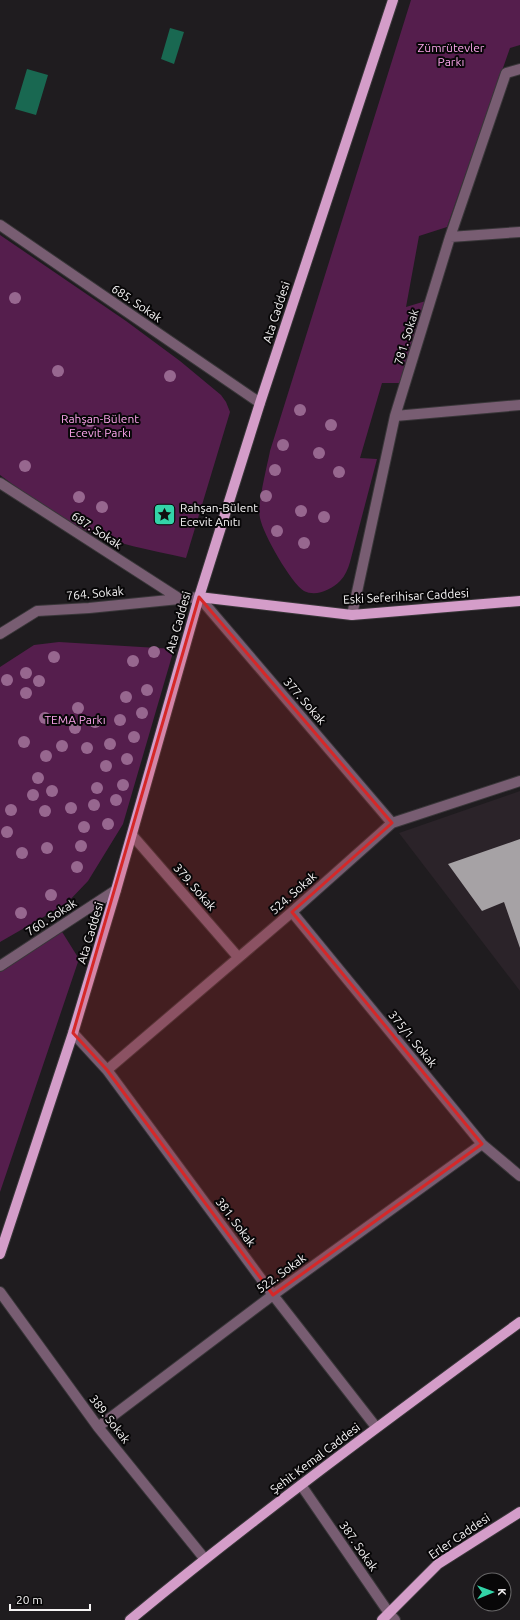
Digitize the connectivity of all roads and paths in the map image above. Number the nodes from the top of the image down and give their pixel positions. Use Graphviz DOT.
graph roads {
  1 [pos="393,0"];
  2 [pos="520,70"];
  3 [pos="0,225"];
  4 [pos="520,232"];
  5 [pos="450,237"];
  6 [pos="260,403"];
  7 [pos="520,405"];
  8 [pos="395,416"];
  9 [pos="0,483"];
  10 [pos="199,597"];
  11 [pos="180,599"];
  12 [pos="520,601"];
  13 [pos="352,615"];
  14 [pos="0,634"];
  15 [pos="520,781"];
  16 [pos="392,823"];
  17 [pos="132,835"];
  18 [pos="116,890"];
  19 [pos="292,912"];
  20 [pos="238,957"];
  21 [pos="0,966"];
  22 [pos="73,1034"];
  23 [pos="107,1070"];
  24 [pos="482,1144"];
  25 [pos="520,1176"];
  26 [pos="0,1254"];
  27 [pos="0,1292"];
  28 [pos="274,1295"];
  29 [pos="520,1322"];
  30 [pos="98,1427"];
  31 [pos="376,1427"];
  32 [pos="301,1485"];
  33 [pos="520,1512"];
  34 [pos="204,1558"];
  35 [pos="389,1618"];
  36 [pos="130,1620"];
  1 -- 6 [label="main road, Ata Caddesi"];
  2 -- 5 [label="street, 781. Sokak"];
  3 -- 6 [label="street, 685. Sokak"];
  4 -- 5 [label="street"];
  5 -- 8 [label="street, 781. Sokak"];
  6 -- 10 [label="main road, Ata Caddesi"];
  7 -- 8 [label="street"];
  8 -- 13 [label="street, 781. Sokak"];
  9 -- 11 [label="street, 687. Sokak"];
  10 -- 11 [label="street, 764. Sokak"];
  10 -- 13 [label="main road, Eski Seferihisar Caddesi"];
  10 -- 16 [label="street, 377. Sokak"];
  10 -- 17 [label="main road, Ata Caddesi"];
  11 -- 14 [label="street, 764. Sokak"];
  12 -- 13 [label="main road, Eski Seferihisar Caddesi"];
  15 -- 16 [label="street, 524. Sokak"];
  16 -- 19 [label="street, 524. Sokak"];
  17 -- 18 [label="main road, Ata Caddesi"];
  17 -- 20 [label="street, 379. Sokak"];
  18 -- 21 [label="street, 760. Sokak"];
  18 -- 22 [label="main road, Ata Caddesi"];
  19 -- 20 [label="street, 524. Sokak"];
  19 -- 24 [label="street, 375/1. Sokak"];
  20 -- 23 [label="street, 524. Sokak"];
  22 -- 23 [label="street, 381. Sokak"];
  22 -- 26 [label="main road, Ata Caddesi"];
  23 -- 28 [label="street, 381. Sokak"];
  24 -- 25 [label="street, 375/1. Sokak"];
  24 -- 28 [label="street, 522. Sokak"];
  27 -- 30 [label="street, 389. Sokak"];
  28 -- 30 [label="street, 522. Sokak"];
  28 -- 31 [label="street, 381. Sokak"];
  29 -- 31 [label="main road, Şehit Kemal Caddesi"];
  30 -- 34 [label="street, 389. Sokak"];
  31 -- 32 [label="main road, Şehit Kemal Caddesi"];
  32 -- 34 [label="main road, Şehit Kemal Caddesi"];
  32 -- 35 [label="street, 387. Sokak"];
  33 -- 35 [label="main road, Erler Caddesi"];
  34 -- 36 [label="main road, Şehit Kemal Caddesi"];
}
